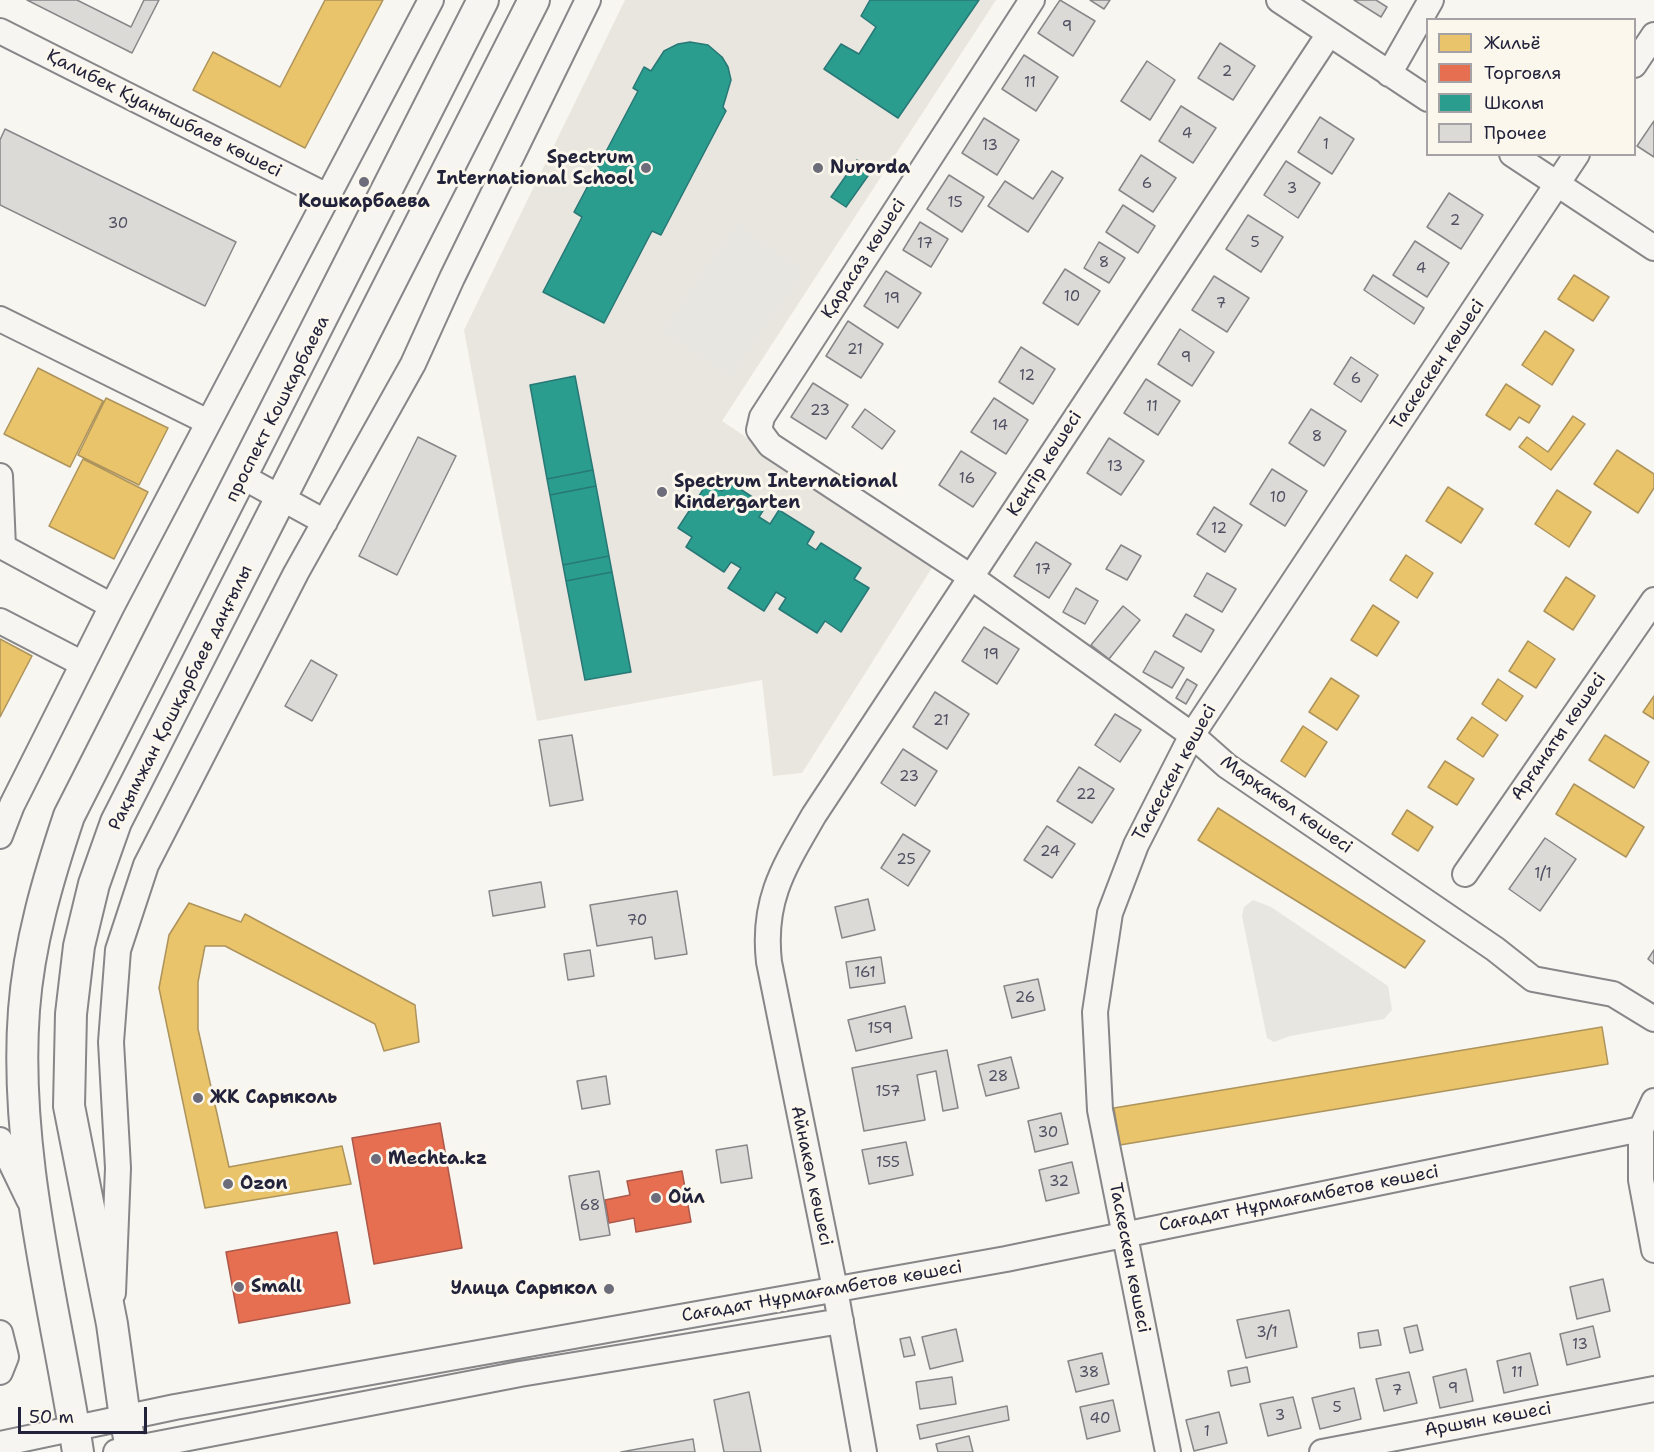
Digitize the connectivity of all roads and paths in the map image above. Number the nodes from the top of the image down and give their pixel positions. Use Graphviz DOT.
graph roads {
  1 [pos="431,0"];
  2 [pos="483,0"];
  3 [pos="534,0"];
  4 [pos="588,0"];
  5 [pos="1032,0"];
  6 [pos="1279,0"];
  7 [pos="1431,0"];
  8 [pos="0,31"];
  9 [pos="1329,34"];
  10 [pos="1654,35"];
  11 [pos="1636,63"];
  12 [pos="1389,74"];
  13 [pos="1426,98"];
  14 [pos="1515,156"];
  15 [pos="1575,156"];
  16 [pos="1557,184"];
  17 [pos="327,196"];
  18 [pos="1654,248"];
  19 [pos="0,319"];
  20 [pos="208,422"];
  21 [pos="759,430"];
  22 [pos="0,476"];
  23 [pos="243,477"];
  24 [pos="281,499"];
  25 [pos="325,522"];
  26 [pos="971,577"];
  27 [pos="1654,600"];
  28 [pos="112,606"];
  29 [pos="0,621"];
  30 [pos="83,664"];
  31 [pos="1192,735"];
  32 [pos="4,822"];
  33 [pos="0,836"];
  34 [pos="1465,874"];
  35 [pos="771,899"];
  36 [pos="1654,1019"];
  37 [pos="1654,1101"];
  38 [pos="1641,1129"];
  39 [pos="0,1140"];
  40 [pos="38,1219"];
  41 [pos="1125,1234"];
  42 [pos="1654,1250"];
  43 [pos="835,1289"];
  44 [pos="841,1321"];
  45 [pos="112,1324"];
  46 [pos="0,1333"];
  47 [pos="0,1372"];
  48 [pos="1654,1389"];
  49 [pos="125,1418"];
  50 [pos="76,1440"];
  51 [pos="1423,1442"];
  52 [pos="0,1444"];
  53 [pos="127,1451"];
  54 [pos="864,1452"];
  55 [pos="1168,1452"];
  56 [pos="1322,1452"];
  1 -- 17 [label="street"];
  2 -- 23 [label="main road, проспект Кошкарбаева"];
  3 -- 24 [label="main road, Рақымжан Қошқарбаев даңғылы"];
  4 -- 25 [label="street"];
  5 -- 21 [label="street, Қарасаз көшесі"];
  6 -- 9 [label="street"];
  7 -- 12 [label="street"];
  8 -- 17 [label="street, Қалибек Қуанышбаев көшесі"];
  9 -- 12 [label="street"];
  9 -- 26 [label="street, Кеңгір көшесі"];
  10 -- 11 [label="street"];
  12 -- 13 [label="street"];
  14 -- 16 [label="street"];
  15 -- 16 [label="street, Таскескен көшесі"];
  16 -- 18 [label="street"];
  16 -- 31 [label="street, Таскескен көшесі"];
  17 -- 20 [label="street"];
  19 -- 20 [label="street"];
  20 -- 28 [label="street"];
  21 -- 26 [label="street, Марқакөл көшесі"];
  22 -- 28 [label="street"];
  23 -- 24 [label="street"];
  23 -- 40 [label="main road, проспект Кошкарбаева"];
  24 -- 25 [label="street"];
  24 -- 45 [label="main road, Рақымжан Қошқарбаев даңғылы"];
  25 -- 45 [label="street"];
  26 -- 31 [label="street, Марқакөл көшесі"];
  26 -- 35 [label="street, Кеңгір көшесі"];
  27 -- 34 [label="street, Арғанаты көшесі"];
  28 -- 30 [label="street"];
  29 -- 30 [label="street"];
  30 -- 32 [label="street"];
  31 -- 36 [label="street, Марқакөл көшесі"];
  31 -- 41 [label="street, Таскескен көшесі"];
  32 -- 33 [label="street"];
  35 -- 43 [label="street, Айнакөл көшесі"];
  37 -- 38 [label="street"];
  38 -- 41 [label="street, Сағадат Нұрмағамбетов көшесі"];
  38 -- 42 [label="street"];
  39 -- 40 [label="street"];
  40 -- 50 [label="main road"];
  41 -- 43 [label="street, Сағадат Нұрмағамбетов көшесі"];
  41 -- 55 [label="street, Таскескен көшесі"];
  43 -- 44 [label="street, Айнакөл көшесі"];
  43 -- 49 [label="street, Сағадат Нұрмағамбетов көшесі"];
  44 -- 53 [label="street, Сағадат Нұрмағамбетов көшесі"];
  44 -- 54 [label="street, Айнакөл көшесі"];
  45 -- 49 [label="main road, Рақымжан Қошқарбаев даңғылы"];
  46 -- 47 [label="street"];
  48 -- 51 [label="street, Аршын көшесі"];
  49 -- 50 [label="street, Сағадат Нұрмағамбетов көшесі"];
  49 -- 53 [label="main road, Рақымжан Қошқарбаев даңғылы"];
  50 -- 52 [label="street, Сағадат Нұрмағамбетов көшесі"];
  51 -- 56 [label="street, Аршын көшесі"];
}
